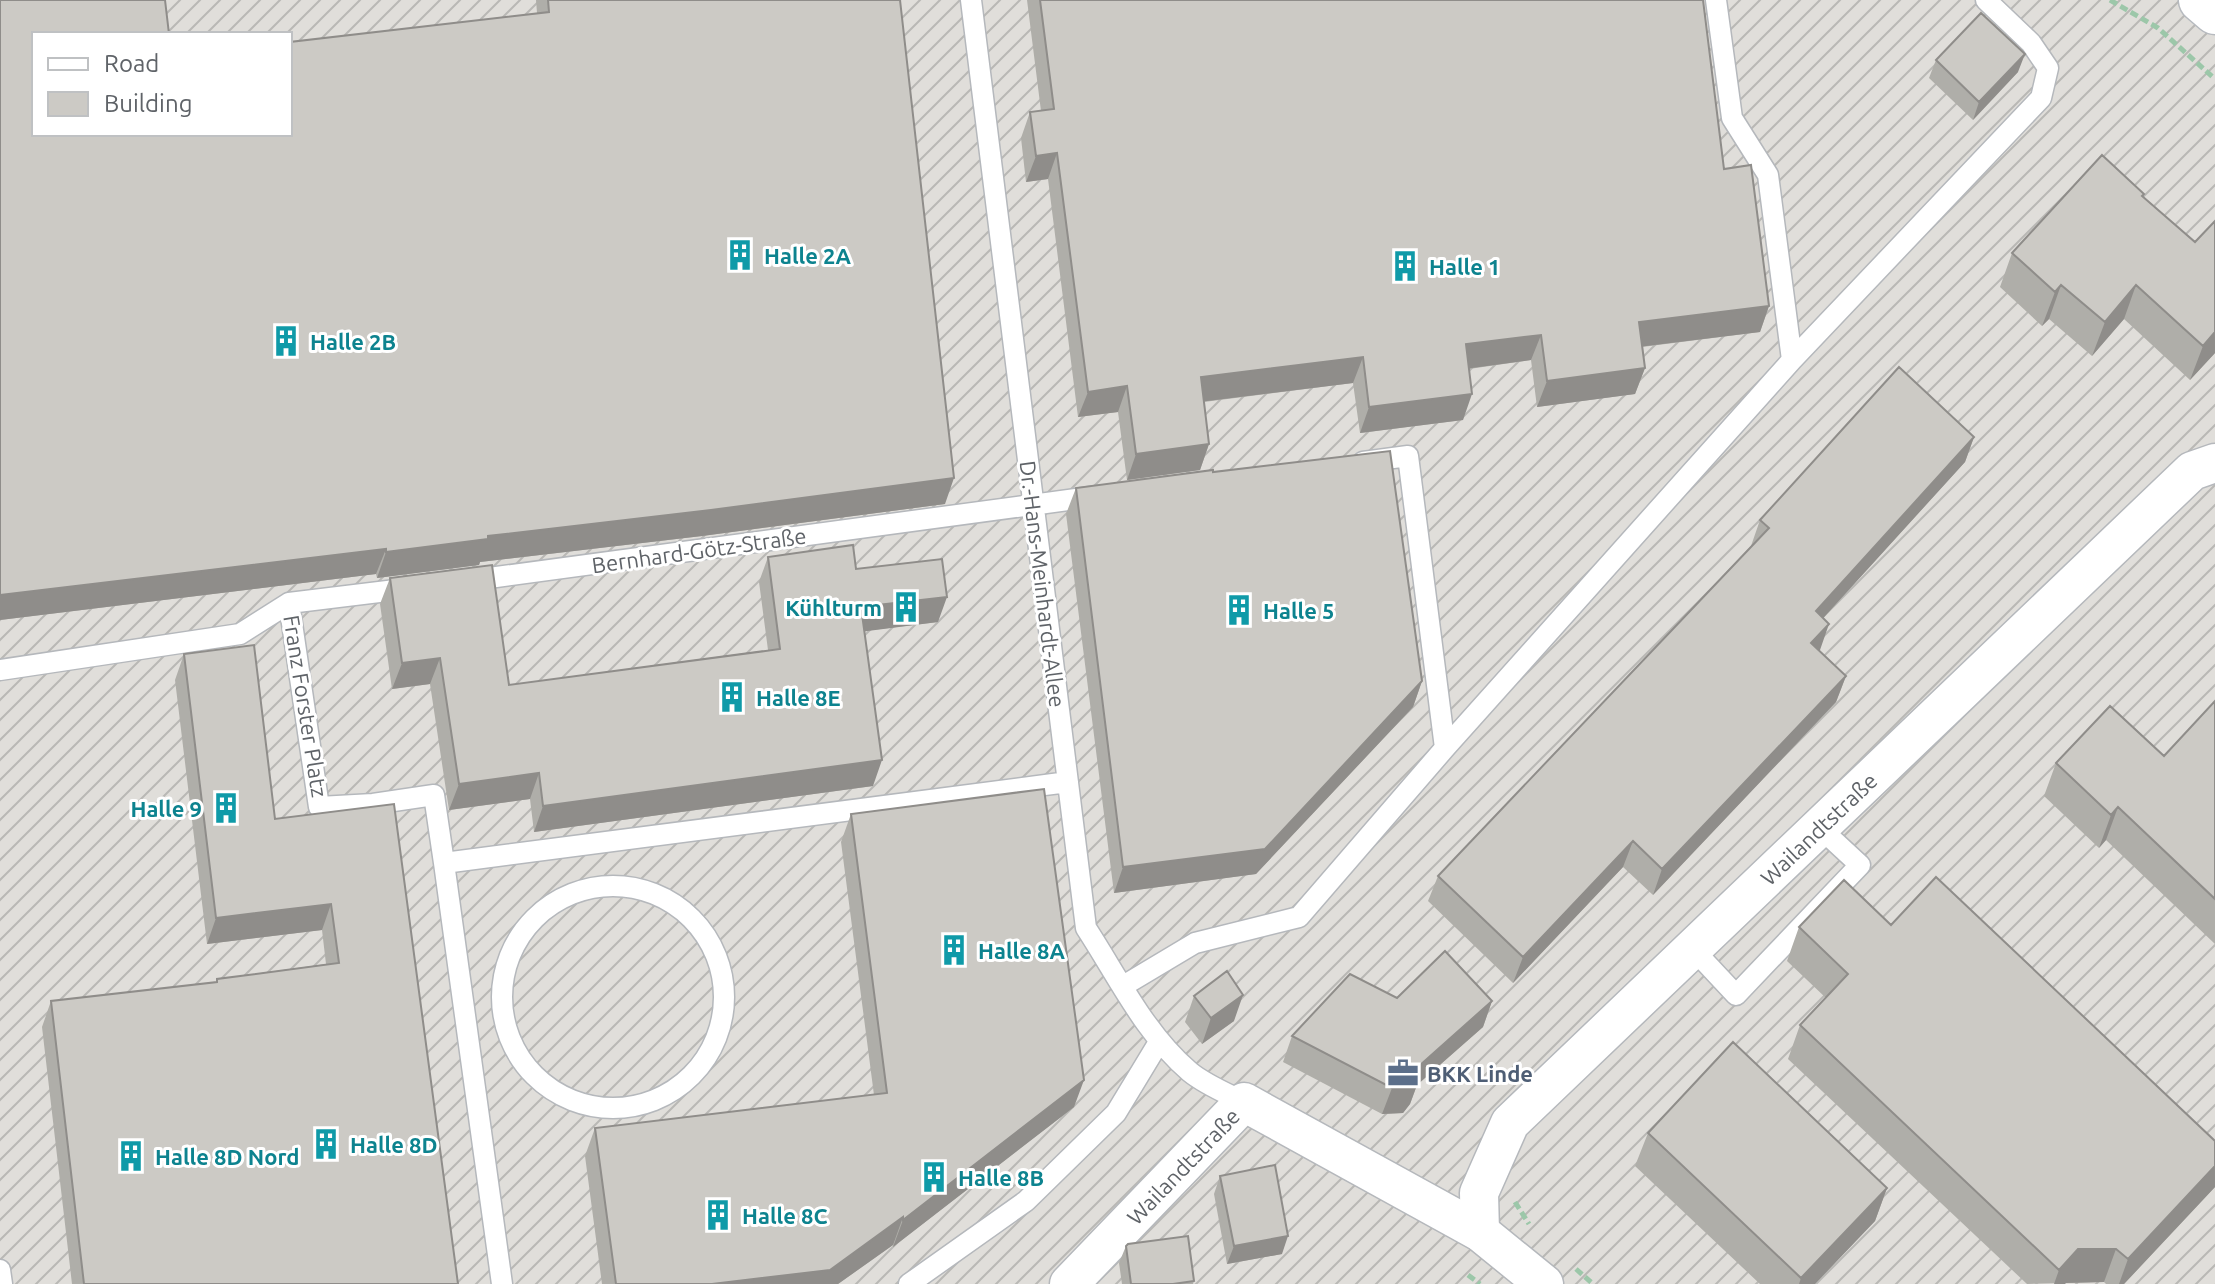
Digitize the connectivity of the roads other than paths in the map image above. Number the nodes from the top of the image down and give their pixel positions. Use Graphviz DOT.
graph roads {
  1 [pos="971,0"];
  2 [pos="1716,0"];
  3 [pos="1986,0"];
  4 [pos="2201,0"];
  5 [pos="2215,12"];
  6 [pos="1792,360"];
  7 [pos="2215,463"];
  8 [pos="1345,464"];
  9 [pos="1111,495"];
  10 [pos="1033,505"];
  11 [pos="289,603"];
  12 [pos="0,670"];
  13 [pos="1445,748"];
  14 [pos="1068,782"];
  15 [pos="1819,827"];
  16 [pos="444,863"];
  17 [pos="1692,948"];
  18 [pos="1123,986"];
  19 [pos="500,1016"];
  20 [pos="1159,1042"];
  21 [pos="1244,1102"];
  22 [pos="1480,1232"];
  23 [pos="0,1270"];
  24 [pos="1558,1275"];
  25 [pos="2,1284"];
  26 [pos="502,1284"];
  27 [pos="909,1284"];
  28 [pos="1069,1284"];
  1 -- 10 [label="lane, Dr.-Hans-Meinhardt-Allee"];
  2 -- 6 [label="lane"];
  3 -- 6 [label="lane"];
  4 -- 5 [label="main road"];
  6 -- 13 [label="lane"];
  7 -- 15 [label="street, Wailandtstraße"];
  8 -- 13 [label="lane"];
  9 -- 10 [label="lane, Bernhard-Götz-Straße"];
  10 -- 11 [label="lane, Bernhard-Götz-Straße"];
  10 -- 14 [label="lane, Dr.-Hans-Meinhardt-Allee"];
  11 -- 12 [label="lane, Bernhard-Götz-Straße"];
  11 -- 16 [label="lane, Franz Forster Platz"];
  13 -- 18 [label="lane"];
  14 -- 16 [label="lane"];
  14 -- 18 [label="lane, Dr.-Hans-Meinhardt-Allee"];
  15 -- 17 [label="street, Wailandtstraße"];
  15 -- 17 [label="lane"];
  16 -- 26 [label="lane"];
  17 -- 22 [label="street, Wailandtstraße"];
  18 -- 20 [label="lane, Dr.-Hans-Meinhardt-Allee"];
  19 -- 19 [label="lane"];
  20 -- 21 [label="lane, Dr.-Hans-Meinhardt-Allee"];
  20 -- 27 [label="lane"];
  21 -- 22 [label="street, Wailandtstraße"];
  21 -- 28 [label="street, Wailandtstraße"];
  22 -- 24 [label="street, Wailandtstraße"];
  23 -- 25 [label="lane"];
}
